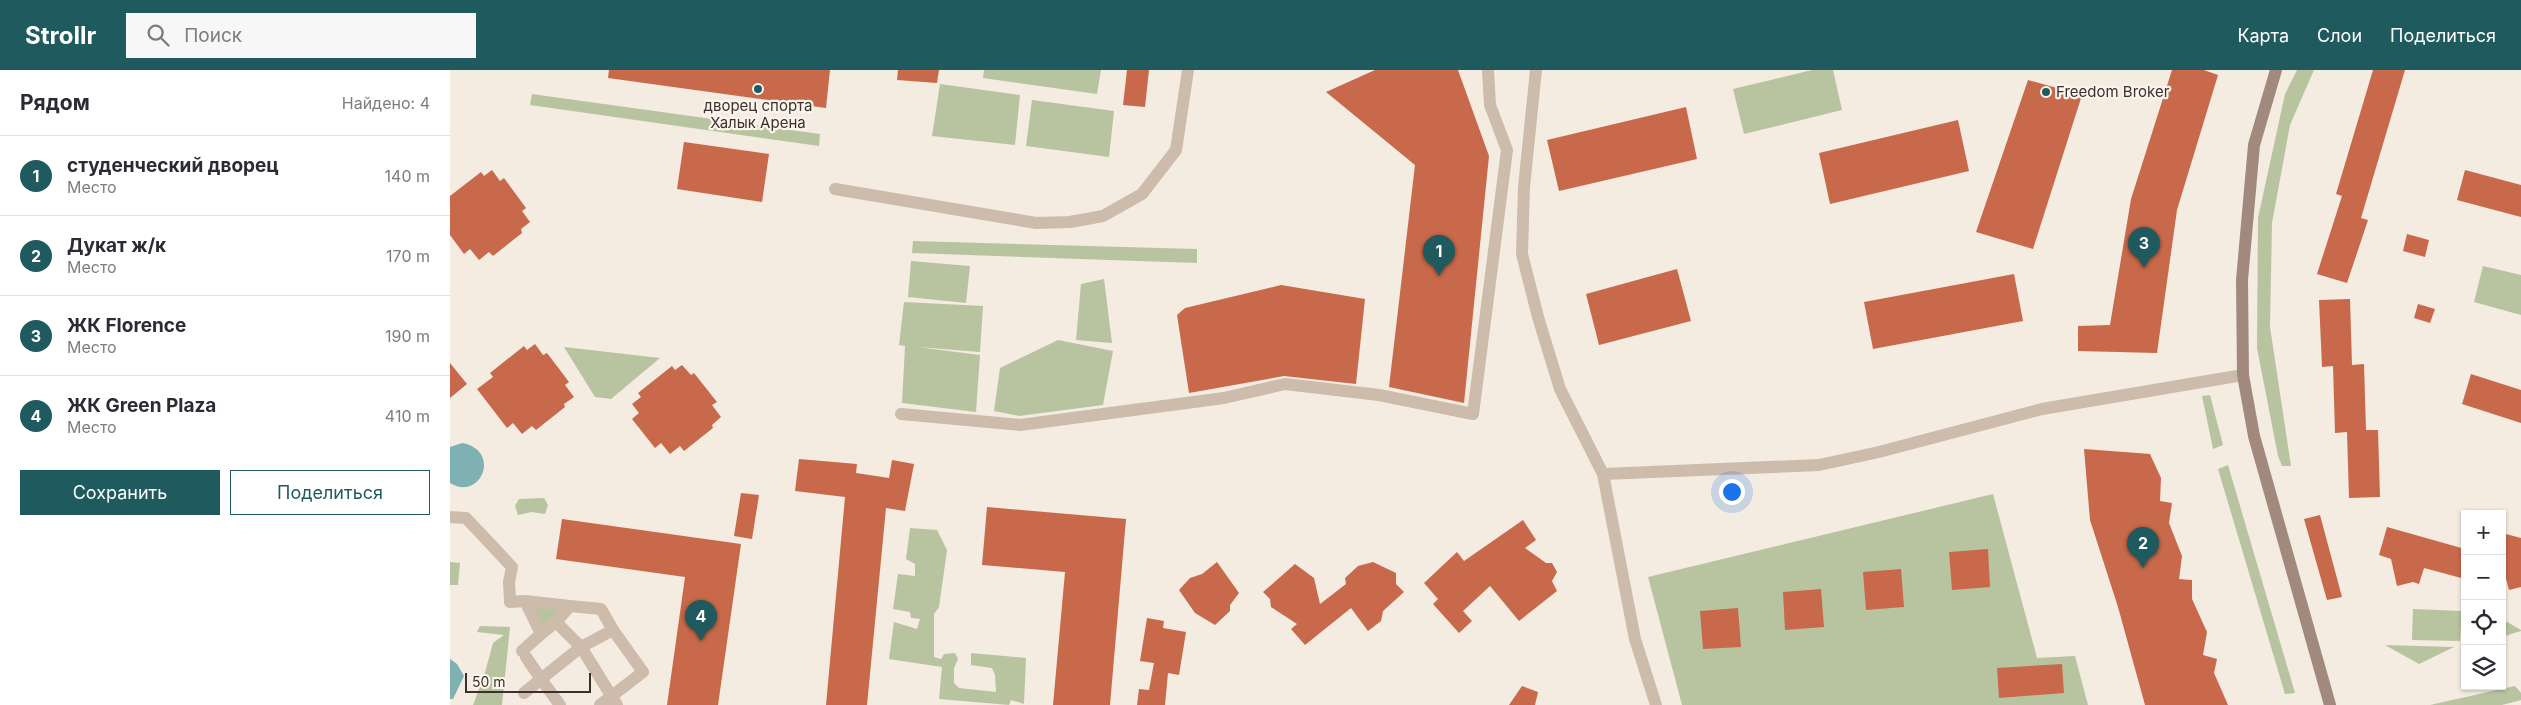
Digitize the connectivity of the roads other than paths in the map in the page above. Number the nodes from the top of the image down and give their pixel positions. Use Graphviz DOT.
graph roads {
  1 [pos="1188,70"];
  2 [pos="1488,70"];
  3 [pos="1536,70"];
  4 [pos="2276,70"];
  5 [pos="835,190"];
  6 [pos="2243,374"];
  7 [pos="901,414"];
  8 [pos="1603,474"];
  9 [pos="450,517"];
  10 [pos="525,601"];
  11 [pos="570,606"];
  12 [pos="556,622"];
  13 [pos="613,630"];
  14 [pos="542,634"];
  15 [pos="581,647"];
  16 [pos="541,679"];
  17 [pos="524,693"];
  18 [pos="615,701"];
  19 [pos="560,705"];
  20 [pos="600,705"];
  21 [pos="1656,705"];
  22 [pos="2330,705"];
  1 -- 5 [label="street"];
  2 -- 7 [label="street"];
  3 -- 8 [label="street"];
  4 -- 6 [label="main road"];
  6 -- 8 [label="street"];
  6 -- 22 [label="main road"];
  8 -- 21 [label="street"];
  9 -- 10 [label="street"];
  10 -- 11 [label="street"];
  10 -- 14 [label="street"];
  11 -- 12 [label="street"];
  11 -- 13 [label="street"];
  12 -- 14 [label="street"];
  12 -- 15 [label="street"];
  13 -- 15 [label="street"];
  13 -- 18 [label="street"];
  14 -- 16 [label="street"];
  15 -- 16 [label="street"];
  15 -- 18 [label="street"];
  16 -- 17 [label="street"];
  16 -- 19 [label="street"];
  18 -- 20 [label="street"];
}
